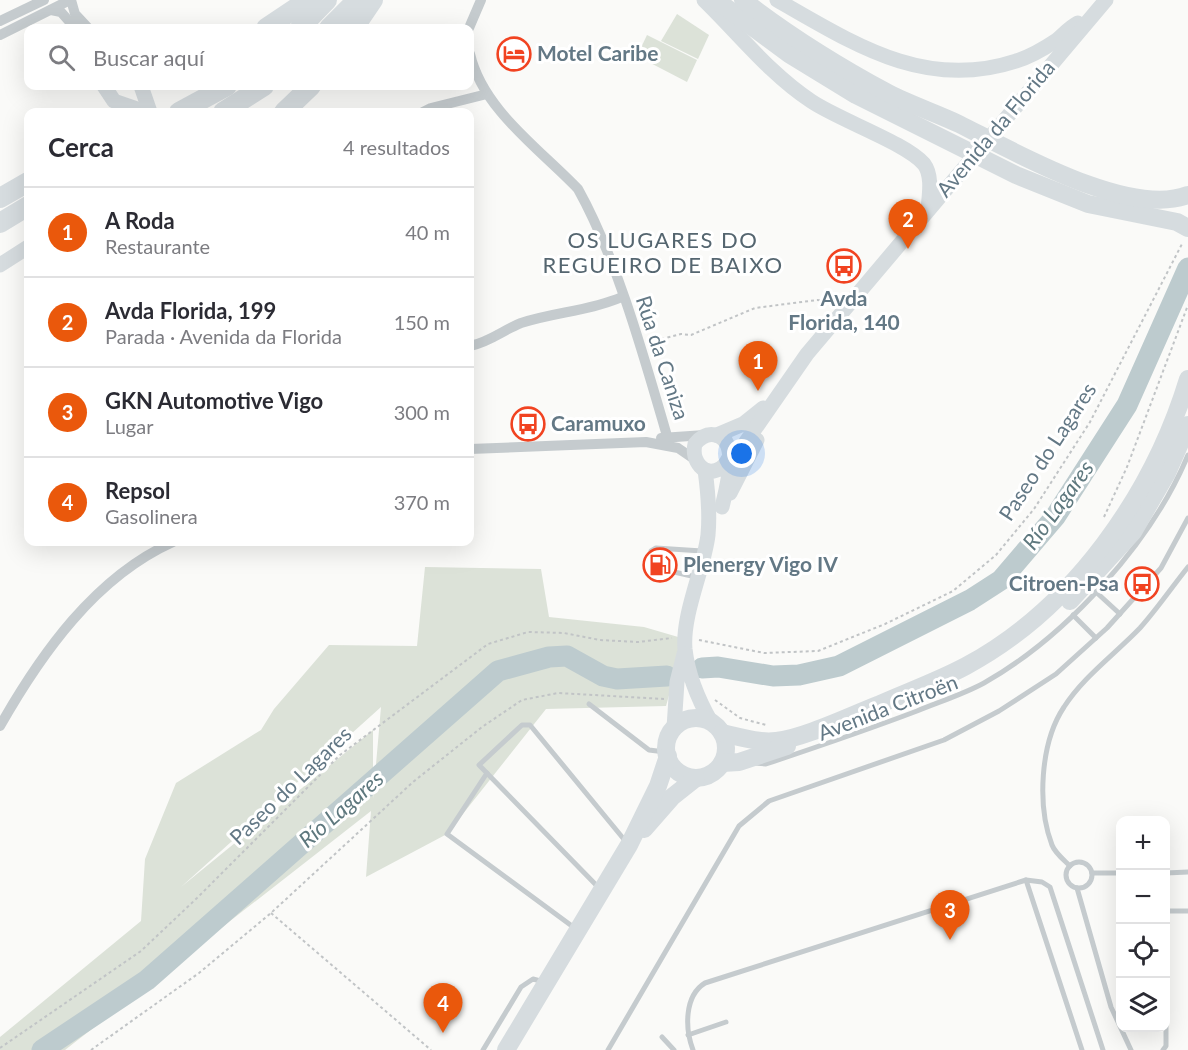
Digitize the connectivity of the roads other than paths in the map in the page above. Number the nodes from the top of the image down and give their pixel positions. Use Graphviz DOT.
graph roads {
  1 [pos="44,0"];
  2 [pos="70,0"];
  3 [pos="308,0"];
  4 [pos="327,0"];
  5 [pos="357,0"];
  6 [pos="373,0"];
  7 [pos="481,0"];
  8 [pos="704,0"];
  9 [pos="716,0"];
  10 [pos="730,0"];
  11 [pos="743,0"];
  12 [pos="760,0"];
  13 [pos="777,0"];
  14 [pos="1106,0"];
  15 [pos="51,10"];
  16 [pos="0,21"];
  17 [pos="1087,22"];
  18 [pos="72,24"];
  19 [pos="84,24"];
  20 [pos="272,24"];
  21 [pos="304,24"];
  22 [pos="333,24"];
  23 [pos="357,24"];
  24 [pos="472,24"];
  25 [pos="0,35"];
  26 [pos="474,65"];
  27 [pos="848,75"];
  28 [pos="107,90"];
  29 [pos="142,90"];
  30 [pos="220,90"];
  31 [pos="258,90"];
  32 [pos="307,90"];
  33 [pos="487,94"];
  34 [pos="136,108"];
  35 [pos="147,108"];
  36 [pos="186,108"];
  37 [pos="229,108"];
  38 [pos="288,108"];
  39 [pos="431,108"];
  40 [pos="954,122"];
  41 [pos="943,137"];
  42 [pos="24,184"];
  43 [pos="1188,195"];
  44 [pos="0,198"];
  45 [pos="24,208"];
  46 [pos="928,209"];
  47 [pos="0,223"];
  48 [pos="1188,228"];
  49 [pos="24,250"];
  50 [pos="0,265"];
  51 [pos="622,297"];
  52 [pos="474,345"];
  53 [pos="1188,379"];
  54 [pos="775,399"];
  55 [pos="1188,424"];
  56 [pos="712,435"];
  57 [pos="667,436"];
  58 [pos="646,442"];
  59 [pos="474,449"];
  60 [pos="1188,455"];
  61 [pos="730,457"];
  62 [pos="700,465"];
  63 [pos="722,507"];
  64 [pos="1188,518"];
  65 [pos="708,536"];
  66 [pos="167,546"];
  67 [pos="704,551"];
  68 [pos="1188,567"];
  69 [pos="697,577"];
  70 [pos="1096,592"];
  71 [pos="1120,614"];
  72 [pos="1073,615"];
  73 [pos="1096,638"];
  74 [pos="684,680"];
  75 [pos="589,704"];
  76 [pos="0,725"];
  77 [pos="674,728"];
  78 [pos="717,728"];
  79 [pos="667,754"];
  80 [pos="731,762"];
  81 [pos="487,773"];
  82 [pos="696,778"];
  83 [pos="630,845"];
  84 [pos="1070,866"];
  85 [pos="1188,872"];
  86 [pos="1092,873"];
  87 [pos="1116,873"];
  88 [pos="1170,873"];
  89 [pos="1026,880"];
  90 [pos="1077,888"];
  91 [pos="601,891"];
  92 [pos="1170,911"];
  93 [pos="1188,911"];
  94 [pos="577,930"];
  95 [pos="546,982"];
  96 [pos="726,1022"];
  97 [pos="1166,1032"];
  98 [pos="687,1035"];
  99 [pos="662,1036"];
  100 [pos="483,1050"];
  101 [pos="506,1050"];
  102 [pos="608,1050"];
  103 [pos="674,1050"];
  104 [pos="693,1050"];
  105 [pos="1082,1050"];
  106 [pos="1103,1050"];
  107 [pos="1131,1050"];
  108 [pos="1163,1050"];
  1 -- 16 [label="street"];
  2 -- 15 [label="street"];
  2 -- 19 [label="street"];
  3 -- 20 [label="highway"];
  4 -- 21 [label="highway"];
  5 -- 22 [label="highway"];
  6 -- 23 [label="highway"];
  7 -- 24 [label="street"];
  8 -- 46 [label="main road"];
  9 -- 41 [label="main road"];
  10 -- 27 [label="main road"];
  11 -- 27 [label="main road"];
  12 -- 40 [label="main road"];
  13 -- 17 [label="main road"];
  14 -- 17 [label="main road, Avenida da Florida"];
  15 -- 18 [label="street"];
  15 -- 25 [label="street"];
  17 -- 46 [label="main road, Avenida da Florida"];
  26 -- 33 [label="street, Rúa da Caniza"];
  27 -- 40 [label="main road"];
  27 -- 41 [label="main road"];
  28 -- 34 [label="main road"];
  29 -- 35 [label="main road"];
  30 -- 36 [label="highway"];
  31 -- 37 [label="highway"];
  32 -- 38 [label="highway"];
  33 -- 39 [label="street"];
  33 -- 51 [label="street, Rúa da Caniza"];
  40 -- 43 [label="main road"];
  41 -- 48 [label="main road"];
  42 -- 44 [label="highway"];
  45 -- 47 [label="highway"];
  46 -- 54 [label="main road, Avenida da Florida"];
  49 -- 50 [label="main road"];
  51 -- 52 [label="street"];
  51 -- 57 [label="street, Rúa da Caniza"];
  53 -- 78 [label="main road"];
  54 -- 56 [label="main road, Avenida da Florida"];
  54 -- 61 [label="main road, Avenida da Florida"];
  54 -- 63 [label="main road, Avenida da Florida"];
  55 -- 80 [label="main road, Avenida Citroën"];
  56 -- 57 [label="street"];
  56 -- 61 [label="main road"];
  56 -- 62 [label="main road"];
  57 -- 58 [label="street"];
  58 -- 59 [label="street"];
  58 -- 62 [label="street"];
  60 -- 70 [label="lane"];
  61 -- 62 [label="main road"];
  61 -- 63 [label="main road, Avenida da Florida"];
  62 -- 65 [label="main road, Avenida da Florida"];
  63 -- 65 [label="main road, Avenida da Florida"];
  64 -- 71 [label="lane"];
  65 -- 67 [label="main road, Avenida da Florida"];
  66 -- 76 [label="street"];
  67 -- 69 [label="main road, Avenida da Florida"];
  67 -- 69 [label="lane"];
  68 -- 84 [label="lane"];
  69 -- 74 [label="main road, Avenida da Florida"];
  70 -- 71 [label="lane"];
  70 -- 72 [label="lane"];
  71 -- 73 [label="lane"];
  72 -- 73 [label="lane"];
  72 -- 80 [label="lane"];
  73 -- 102 [label="lane"];
  74 -- 77 [label="main road, Avenida da Florida"];
  74 -- 78 [label="main road, Avenida da Florida"];
  75 -- 79 [label="lane"];
  77 -- 78 [label="main road"];
  77 -- 79 [label="main road"];
  78 -- 80 [label="main road"];
  79 -- 82 [label="main road"];
  79 -- 83 [label="main road"];
  80 -- 82 [label="main road"];
  81 -- 83 [label="lane"];
  81 -- 91 [label="lane"];
  81 -- 94 [label="lane"];
  82 -- 83 [label="main road"];
  83 -- 91 [label="main road"];
  84 -- 86 [label="lane"];
  84 -- 90 [label="lane"];
  85 -- 88 [label="lane"];
  86 -- 87 [label="lane"];
  86 -- 90 [label="lane"];
  89 -- 98 [label="lane"];
  89 -- 105 [label="lane"];
  89 -- 106 [label="lane"];
  90 -- 107 [label="lane"];
  91 -- 94 [label="main road"];
  92 -- 93 [label="lane"];
  94 -- 95 [label="main road"];
  95 -- 100 [label="lane"];
  95 -- 101 [label="main road"];
  96 -- 98 [label="lane"];
  97 -- 108 [label="lane"];
  98 -- 104 [label="lane"];
  99 -- 103 [label="lane"];
}
